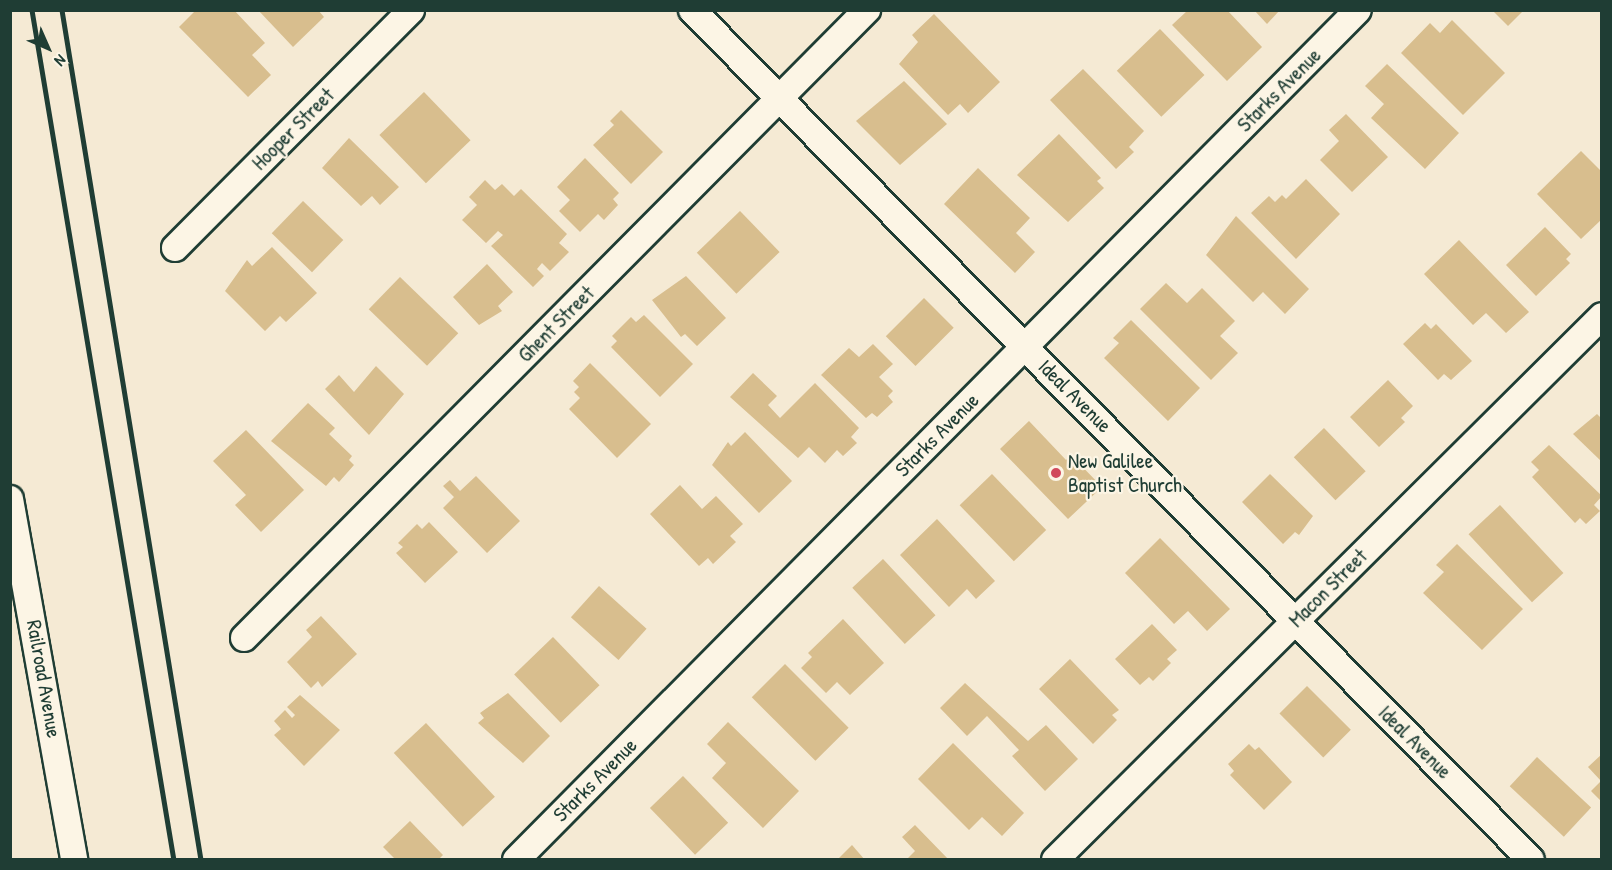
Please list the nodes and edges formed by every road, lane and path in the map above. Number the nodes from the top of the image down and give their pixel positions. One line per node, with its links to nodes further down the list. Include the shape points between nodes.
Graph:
1 (411, 10): 6 (street, Hooper Street)
2 (692, 10): 5 (street, Ideal Avenue)
3 (867, 10): 5 (street, Ghent Street)
4 (1358, 10): 8 (street, Starks Avenue)
5 (781, 98): 8 (street, Ideal Avenue); 11 (street, Ghent Street)
6 (175, 248)
7 (1602, 316): 10 (street, Macon Street)
8 (1025, 346): 10 (street, Ideal Avenue); 13 (street, Starks Avenue)
9 (10, 500): 12 (street, Railroad Avenue)
10 (1296, 620): 14 (street, Macon Street); 15 (street, Ideal Avenue)
11 (244, 638)
12 (74, 860)
13 (516, 860)
14 (1055, 860)
15 (1531, 860)

